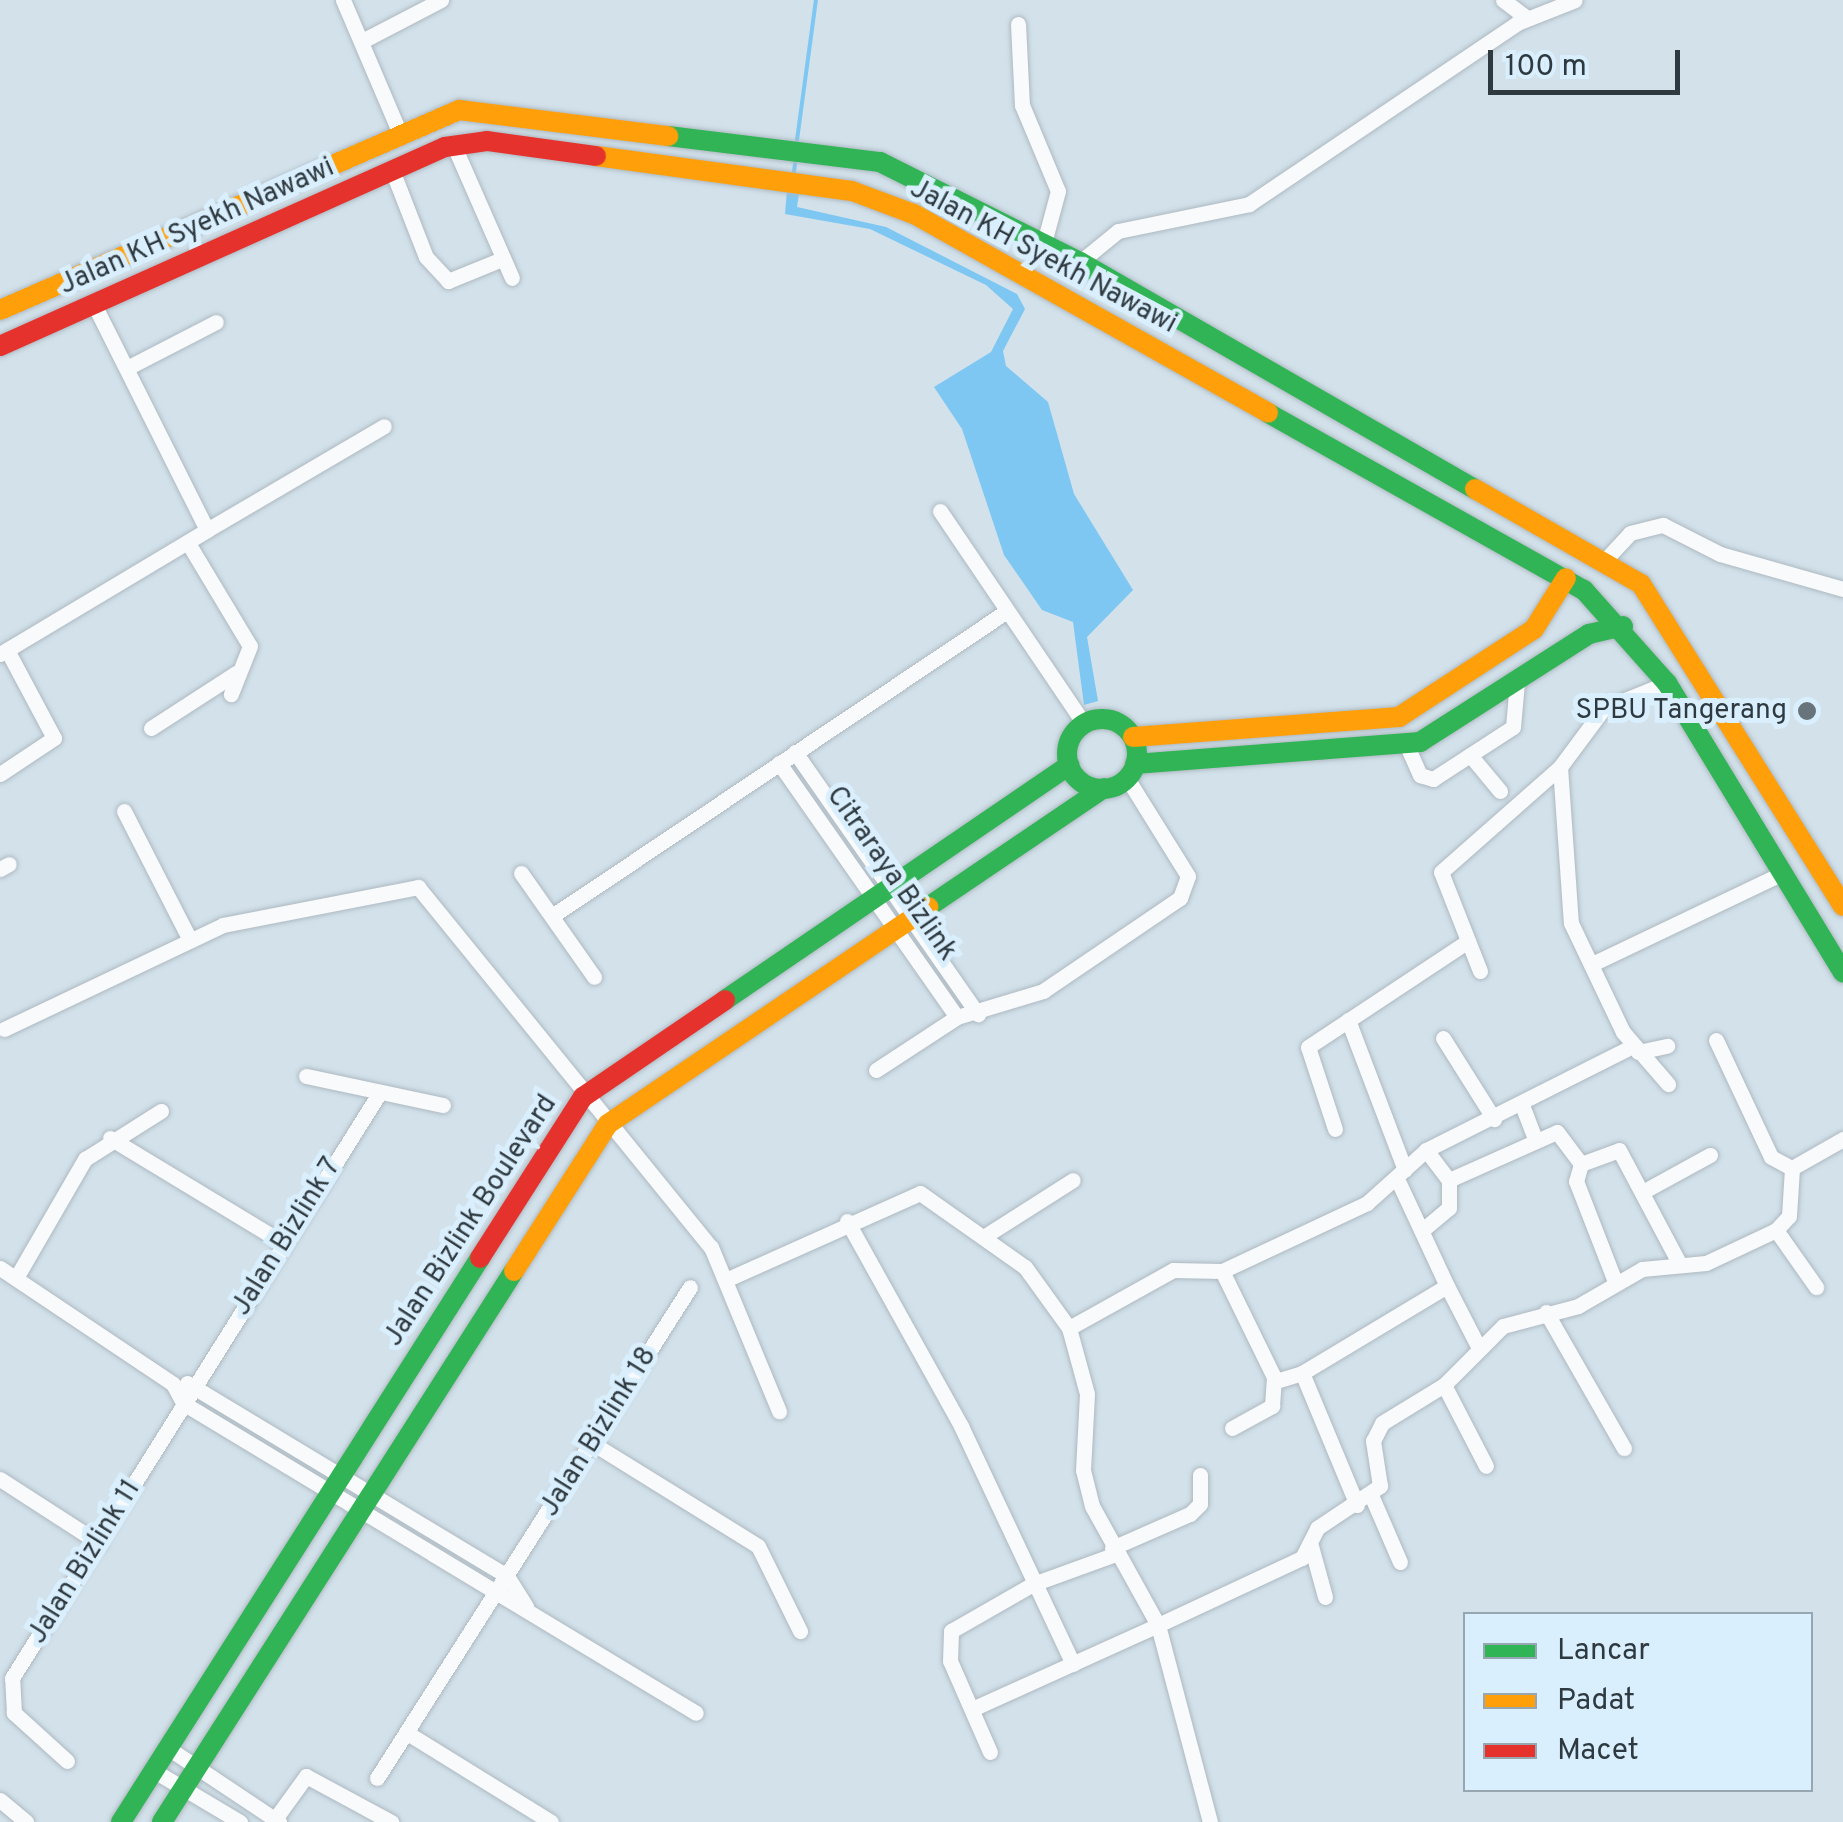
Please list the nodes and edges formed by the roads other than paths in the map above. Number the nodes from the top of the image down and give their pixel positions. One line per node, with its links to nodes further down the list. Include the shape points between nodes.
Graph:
1 (343, 0): 7 (street)
2 (441, 0): 7 (street)
3 (1503, 0): 5 (street)
4 (1575, 0): 5 (street)
5 (1527, 18): 14 (street, via 1248,204 1118,230)
6 (1018, 24): 12 (street, via 1022,105 1058,191)
7 (364, 40): 8 (street)
8 (399, 130): 11 (main road, Jalan KH Syekh Nawawi); 12 (main road, Jalan KH Syekh Nawawi, via 459,110 850,154 908,171)
9 (454, 146): 10 (main road, Jalan KH Syekh Nawawi); 13 (street); 27 (main road, Jalan KH Syekh Nawawi, via 487,141 814,182 914,214)
10 (392, 170): 13 (street, via 426,257 448,281); 15 (main road, Jalan KH Syekh Nawawi)
11 (154, 244): 15 (main road); 18 (main road, Jalan KH Syekh Nawawi)
12 (1044, 244): 14 (main road, Jalan KH Syekh Nawawi)
13 (502, 260): 16 (street)
14 (1080, 262): 26 (main road, Jalan KH Syekh Nawawi)
15 (166, 269): 17 (main road, Jalan KH Syekh Nawawi)
16 (512, 278)
17 (94, 304): 20 (main road, Jalan KH Syekh Nawawi); 21 (street)
18 (0, 310)
19 (216, 322): 21 (street)
20 (0, 346)
21 (128, 368): 24 (street)
22 (384, 426): 24 (street)
23 (940, 511): 29 (street)
24 (208, 530): 25 (street)
25 (188, 543): 31 (street); 32 (street, via 248,639)
26 (1606, 559): 28 (street, via 1630,532 1663,525 1720,554); 53 (main road, Jalan KH Syekh Nawawi, via 1655,601)
27 (1566, 578): 30 (main road, Jalan KH Syekh Nawawi); 38 (main road, via 1534,629 1399,717)
28 (1843, 589)
29 (1007, 611): 36 (street); 40 (street)
30 (1623, 626): 33 (main road, via 1590,634); 34 (main road, Jalan KH Syekh Nawawi)
31 (4, 652): 46 (street, via 54,738)
32 (240, 670): 35 (street); 37 (street)
33 (1517, 682): 39 (main road); 41 (street, via 1513,727)
34 (1667, 682): 44 (street, via 1603,709); 51 (main road, Jalan KH Syekh Nawawi)
35 (231, 694)
36 (1084, 724): 38 (main road, via 1111,720); 43 (main road)
37 (151, 728)
38 (1143, 736): 45 (main road)
39 (1407, 746): 41 (street, via 1426,780); 45 (main road)
40 (795, 752): 42 (street); 52 (street, Citraraya Bizlink)
41 (1470, 755): 48 (street)
42 (779, 763): 52 (street, Citraraya Bizlink); 54 (street)
43 (1069, 765): 47 (main road); 52 (main road, Jalan Bizlink Boulevard)
44 (1560, 767): 57 (street, via 1441,872); 58 (street, via 1567,911)
45 (1131, 771): 47 (main road); 62 (street, via 1188,887 1043,991)
46 (0, 774)
47 (1104, 788): 55 (main road)
48 (1500, 792)
49 (124, 810): 56 (street)
50 (521, 873): 54 (street)
51 (1783, 873): 58 (street); 60 (main road, Jalan KH Syekh Nawawi)
52 (881, 892): 55 (street, Citraraya Bizlink); 70 (main road, Jalan Bizlink Boulevard)
53 (1843, 906)
54 (552, 916): 61 (street)
55 (903, 923): 62 (street, Citraraya Bizlink); 63 (street, Citraraya Bizlink); 76 (main road)
56 (190, 940): 65 (street); 75 (street, via 402,883 418,886)
57 (1468, 941): 59 (street); 64 (street)
58 (1592, 964): 69 (street)
59 (1480, 971)
60 (1843, 973)
61 (594, 976)
62 (978, 1014): 63 (street)
63 (958, 1016): 71 (street)
64 (1348, 1020): 82 (street, via 1306,1054); 92 (street)
65 (1, 1027)
66 (1443, 1038): 80 (street)
67 (1716, 1040): 91 (street, via 1771,1156)
68 (1667, 1046): 69 (street)
69 (1636, 1049): 73 (street); 78 (street)
70 (618, 1069): 75 (main road, Jalan Bizlink Boulevard); 76 (main road)
71 (876, 1070)
72 (306, 1076): 74 (street)
73 (1668, 1084)
74 (380, 1092): 77 (street); 100 (street, Jalan Bizlink 7)
75 (583, 1096): 81 (street); 86 (main road, Jalan Bizlink Boulevard)
76 (640, 1100): 81 (main road)
77 (443, 1105)
78 (1522, 1105): 80 (street); 84 (street)
79 (161, 1111): 83 (street)
80 (1494, 1120): 87 (street)
81 (608, 1124): 89 (main road); 105 (street, via 670,1190)
82 (1336, 1129)
83 (110, 1138): 100 (street); 104 (street, via 85,1158)
84 (1535, 1139): 90 (street, via 1560,1132); 94 (street)
85 (1843, 1139): 91 (street)
86 (554, 1141): 89 (main road); 125 (main road, Jalan Bizlink Boulevard)
87 (1426, 1150): 92 (street); 94 (street)
88 (1710, 1155): 95 (street)
89 (583, 1158): 129 (main road)
90 (1581, 1164): 95 (street, via 1619,1150); 106 (street, via 1576,1181)
91 (1792, 1168): 98 (street, via 1789,1216)
92 (1402, 1177): 97 (street); 103 (street)
93 (1074, 1180): 99 (street)
94 (1449, 1180): 97 (street, via 1448,1208)
95 (1646, 1190): 101 (street)
96 (847, 1220): 99 (street, via 920,1194); 105 (street); 135 (street, via 961,1426)
97 (1426, 1227): 107 (street)
98 (1776, 1230): 101 (street, via 1706,1263); 109 (street)
99 (985, 1236): 111 (street, via 1025,1268)
100 (282, 1242): 115 (street, Jalan Bizlink 7)
101 (1679, 1263): 106 (street)
102 (0, 1268): 104 (street)
103 (1222, 1272): 111 (street, via 1173,1270); 114 (street)
104 (16, 1278): 116 (street)
105 (730, 1278): 119 (street)
106 (1616, 1284): 110 (street)
107 (1447, 1286): 112 (street); 113 (street)
108 (690, 1287): 121 (street, Jalan Bizlink 18)
109 (1816, 1287)
110 (1546, 1312): 112 (street, via 1517,1318); 122 (street)
111 (1069, 1328): 132 (street, via 1087,1394 1082,1470)
112 (1478, 1348): 117 (street)
113 (1302, 1373): 114 (street, via 1281,1384); 128 (street)
114 (1274, 1377): 120 (street, via 1272,1406)
115 (194, 1383): 116 (street); 118 (street, Jalan Bizlink 7); 125 (street)
116 (172, 1384): 118 (street)
117 (1444, 1386): 123 (street); 128 (street, via 1376,1431 1383,1477)
118 (182, 1403): 127 (street); 130 (street, Jalan Bizlink 11)
119 (778, 1411)
120 (1232, 1428)
121 (592, 1443): 134 (street, Jalan Bizlink 18); 140 (street, via 750,1539)
122 (1624, 1448)
123 (1486, 1466)
124 (1200, 1475): 132 (street, via 1200,1504 1190,1514)
125 (340, 1476): 127 (main road, Jalan Bizlink Boulevard); 129 (street)
126 (0, 1480): 130 (street)
127 (330, 1496): 129 (street); 146 (main road, Jalan Bizlink Boulevard)
128 (1364, 1500): 131 (street, via 1317,1528); 133 (street)
129 (368, 1506): 134 (street); 136 (street); 149 (main road)
130 (99, 1543): 142 (street, Jalan Bizlink 11)
131 (1312, 1546): 137 (street); 139 (street)
132 (1114, 1551): 135 (street); 139 (street)
133 (1400, 1562)
134 (508, 1576): 136 (street, Jalan Bizlink 18); 138 (street)
135 (1033, 1584): 141 (street); 143 (street, via 948,1638)
136 (495, 1597): 138 (street); 145 (street, Jalan Bizlink 18)
137 (1325, 1597)
138 (526, 1606): 144 (street)
139 (1158, 1625): 141 (street); 161 (street)
140 (800, 1631)
141 (1073, 1664): 143 (street)
142 (6, 1675): 148 (street, Jalan Bizlink 11, via 14,1713)
143 (976, 1707): 147 (street)
144 (696, 1713)
145 (409, 1734): 151 (street, Jalan Bizlink 18); 160 (street)
146 (171, 1750): 149 (street); 150 (main road, Jalan Bizlink Boulevard)
147 (990, 1752)
148 (67, 1761)
149 (197, 1766): 152 (main road); 154 (street)
150 (156, 1772): 152 (street); 156 (main road, Jalan Bizlink Boulevard)
151 (377, 1778)
152 (183, 1787): 157 (main road); 158 (street)
153 (0, 1800): 155 (street)
154 (277, 1821): 159 (street, via 306,1776)
155 (26, 1822)
156 (121, 1822)
157 (162, 1822)
158 (240, 1822)
159 (390, 1822)
160 (552, 1822)
161 (1210, 1822)

